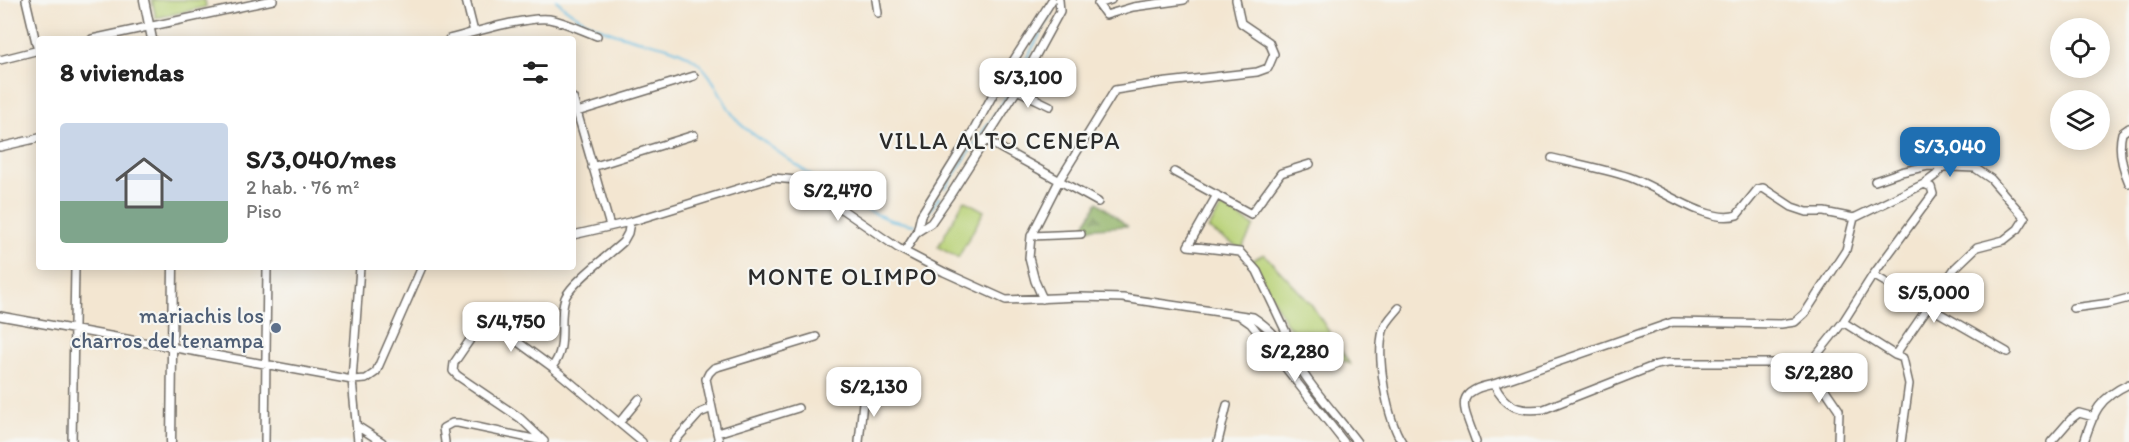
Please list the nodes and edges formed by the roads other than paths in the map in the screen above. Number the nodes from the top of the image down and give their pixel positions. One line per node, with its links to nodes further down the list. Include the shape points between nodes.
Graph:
1 (26, 0): 18 (street)
2 (144, 0): 12 (street)
3 (273, 0): 12 (street)
4 (466, 0): 13 (street)
5 (876, 0): 11 (street)
6 (1052, 0): 45 (street, via 919,218)
7 (1059, 0): 22 (street, via 1060,11)
8 (1111, 0): 9 (street, via 1098,4 1106,15)
9 (1184, 0)
10 (1236, 0): 36 (street, via 1241,23 1269,42 1274,54 1268,68 1115,90)
11 (878, 13)
12 (150, 27): 14 (street); 15 (street)
13 (474, 33): 16 (street); 17 (street, via 547,19)
14 (106, 36)
15 (152, 36)
16 (462, 36)
17 (597, 36)
18 (36, 42)
19 (36, 51): 20 (street)
20 (0, 60)
21 (694, 76): 25 (street)
22 (1017, 90): 23 (street); 29 (street)
23 (1050, 106)
24 (576, 108): 25 (street)
25 (577, 112): 33 (street)
26 (2129, 128): 38 (street, via 2120,140)
27 (694, 135): 33 (street)
28 (36, 139): 30 (street)
29 (984, 139): 36 (street); 45 (street, via 931,222)
30 (0, 147)
31 (1552, 158): 42 (street, via 1630,177 1713,216 1737,215 1763,188 1806,212)
32 (1310, 164): 40 (street, via 1281,172 1251,214)
33 (592, 166): 44 (street)
34 (1941, 166): 37 (street, via 1901,172); 39 (street); 58 (street, via 1983,172 2025,218 2004,240 1972,250 1955,268)
35 (1174, 172): 40 (street)
36 (1059, 181): 41 (street); 48 (street)
37 (1875, 181)
38 (2129, 183)
39 (1924, 184): 42 (street); 55 (street, via 1932,189 1932,196)
40 (1217, 195): 68 (street, via 1188,246 1240,252 1257,271 1295,351)
41 (1098, 202)
42 (1854, 218): 74 (street, via 1846,250 1795,322 1673,322)
43 (630, 222): 44 (street); 49 (street, via 785,177 808,186); 72 (street, via 623,242 569,292 564,304 560,354)
44 (610, 226): 46 (street)
45 (917, 230): 49 (street)
46 (576, 233)
47 (1081, 234): 48 (street)
48 (1031, 236): 57 (street, via 1029,258)
49 (905, 251): 57 (street, via 1006,300)
50 (75, 270): 64 (street)
51 (173, 270): 66 (street)
52 (267, 270): 71 (street)
53 (360, 270): 73 (street)
54 (421, 270): 73 (street, via 376,372 366,380)
55 (1873, 275): 58 (street); 63 (street)
56 (2129, 298): 60 (street)
57 (1043, 299): 62 (street, via 1123,298)
58 (1930, 307): 67 (street); 69 (street)
59 (1399, 308): 99 (street, via 1384,328 1382,339 1388,410)
60 (2073, 308)
61 (0, 315): 64 (street)
62 (1239, 315): 68 (street, via 1263,323); 97 (street, via 1251,324)
63 (1843, 322): 69 (street); 70 (street)
64 (72, 329): 66 (street); 85 (street)
65 (816, 337): 79 (street, via 714,368 706,379)
66 (172, 347): 71 (street); 86 (street)
67 (2007, 352)
68 (1292, 355): 98 (street)
69 (1894, 356): 102 (street, via 1903,357 1910,384)
70 (1807, 363): 74 (street, via 1667,363 1544,409 1526,411 1510,405); 101 (street, via 1839,410)
71 (266, 364): 73 (street); 87 (street)
72 (552, 367): 82 (street); 91 (street, via 484,318 454,363 453,371 520,418)
73 (351, 380): 83 (street)
74 (1494, 384): 100 (street, via 1471,390 1465,399)
75 (2129, 384): 81 (street, via 2110,393)
76 (864, 392): 95 (street)
77 (639, 399): 82 (street)
78 (1227, 405): 96 (street)
79 (712, 408): 84 (street); 93 (street, via 700,413)
80 (798, 408): 84 (street)
81 (2094, 417): 103 (street, via 2079,413); 104 (street)
82 (619, 423): 92 (street)
83 (357, 426): 88 (street); 89 (street)
84 (717, 433): 94 (street)
85 (72, 442)
86 (171, 442)
87 (265, 442)
88 (358, 442)
89 (382, 442)
90 (444, 442): 91 (street, via 443,428 458,423)
91 (545, 442)
92 (642, 442)
93 (674, 442)
94 (719, 442)
95 (859, 442)
96 (1218, 442)
97 (1344, 442)
98 (1357, 442)
99 (1402, 442)
100 (1476, 442)
101 (1838, 442)
102 (1901, 442)
103 (2051, 442)
104 (2084, 442)

